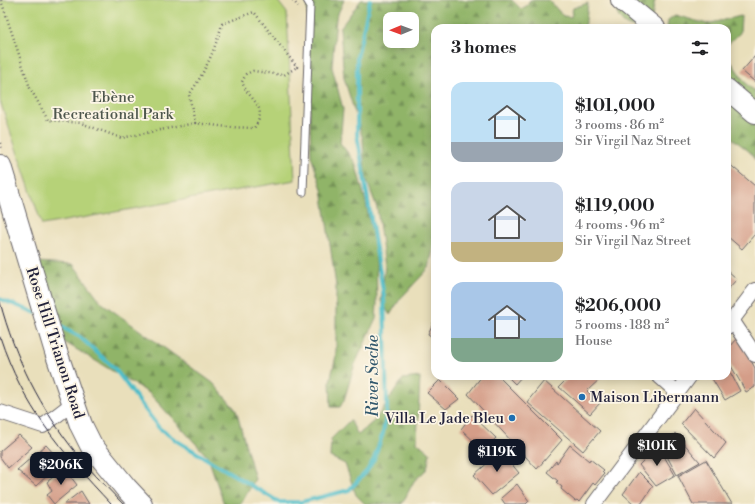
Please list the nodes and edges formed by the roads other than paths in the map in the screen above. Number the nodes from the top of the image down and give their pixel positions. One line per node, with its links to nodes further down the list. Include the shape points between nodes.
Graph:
1 (307, 0): 7 (lane, via 310,5)
2 (621, 0): 3 (main road)
3 (649, 24)
4 (731, 92): 5 (main road)
5 (755, 113)
6 (0, 166): 15 (main road, Rose Hill Trianon Road)
7 (303, 192)
8 (755, 290): 9 (street)
9 (731, 321)
10 (731, 326): 11 (street)
11 (755, 355)
12 (664, 380): 14 (street)
13 (687, 380): 14 (street)
14 (677, 392): 18 (street)
15 (73, 403): 16 (street, via 43,426); 17 (main road, Rose Hill Trianon Road, via 91,445)
16 (0, 412)
17 (141, 504)
18 (594, 504)

